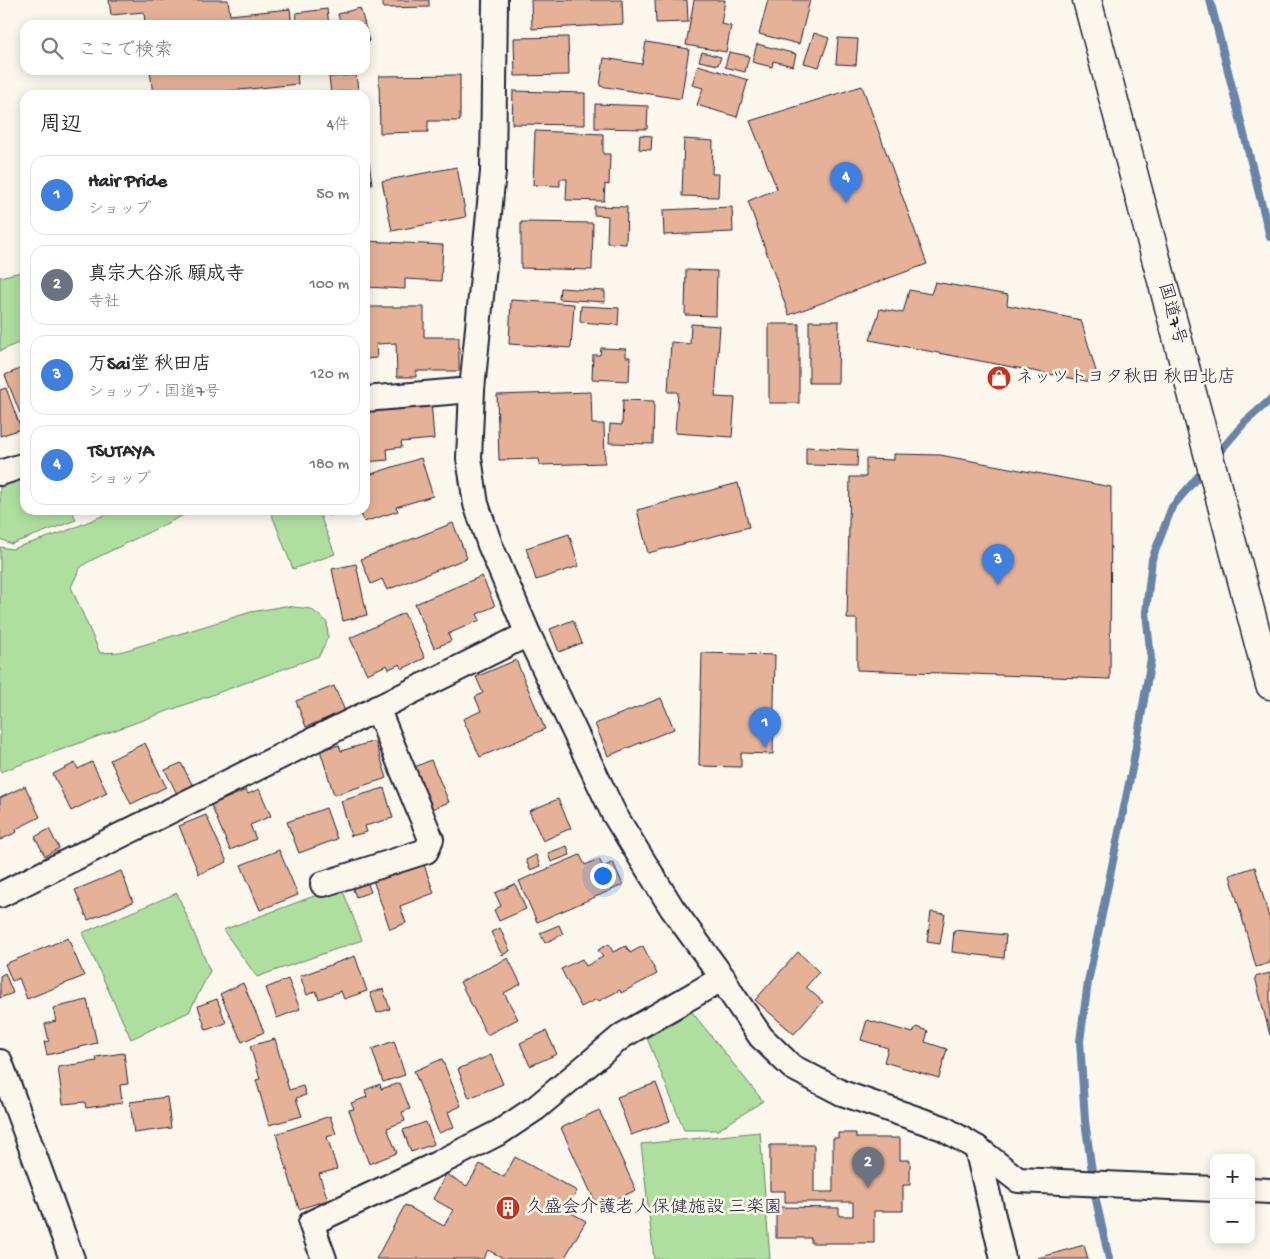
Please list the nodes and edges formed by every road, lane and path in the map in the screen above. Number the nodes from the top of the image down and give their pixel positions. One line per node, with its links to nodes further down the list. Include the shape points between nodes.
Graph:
1 (495, 0): 3 (street, via 493,172)
2 (1087, 0): 8 (highway, 国道7号)
3 (472, 390): 4 (street); 7 (street, via 469,458 476,504)
4 (370, 399)
5 (20, 467): 6 (street)
6 (0, 473)
7 (528, 634): 9 (street); 12 (street, via 614,814 672,908)
8 (1270, 685)
9 (377, 708): 10 (street, via 431,840 426,851); 11 (street)
10 (323, 884)
11 (0, 895)
12 (723, 978): 14 (street, via 761,1037 792,1068 842,1093 943,1128); 19 (street, via 622,1036 536,1108 500,1132 311,1223)
13 (0, 1062): 18 (street)
14 (977, 1148): 15 (street, via 1018,1180); 20 (street)
15 (1210, 1189)
16 (1255, 1190): 17 (street)
17 (1270, 1191)
18 (72, 1259)
19 (324, 1259)
20 (1003, 1259)

